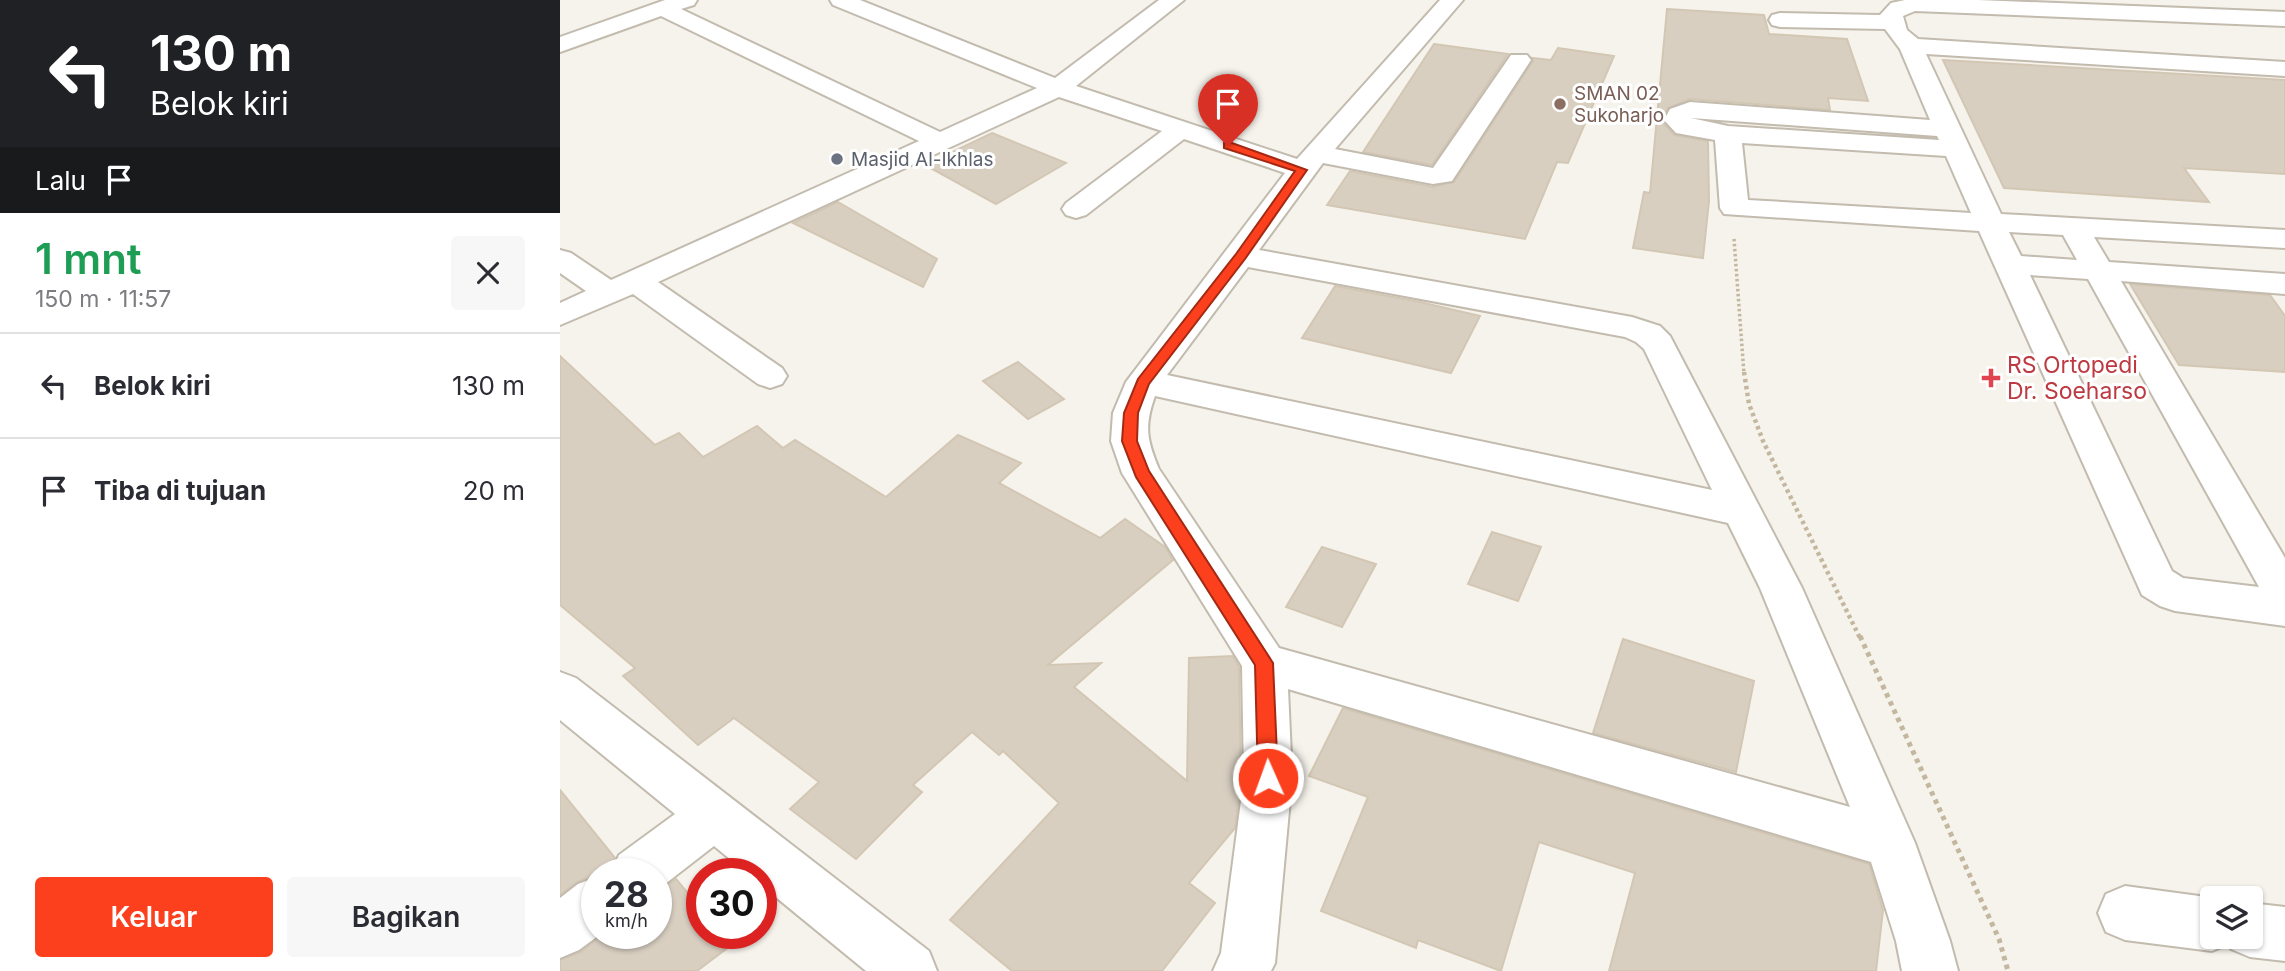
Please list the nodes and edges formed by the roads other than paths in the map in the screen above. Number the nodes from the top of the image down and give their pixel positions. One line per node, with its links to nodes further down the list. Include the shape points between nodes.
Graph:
1 (686, 0): 6 (street)
2 (1173, 0): 14 (street)
3 (1452, 0): 19 (street)
4 (846, 1): 14 (street)
5 (2093, 5): 7 (street); 9 (street, via 1915,4 1899,8 1891,15)
6 (661, 8): 10 (street); 18 (street)
7 (2285, 19)
8 (1780, 20): 9 (street)
9 (1892, 22): 11 (street)
10 (560, 45)
11 (1912, 46): 13 (street); 17 (street)
12 (1519, 60): 19 (street, via 1442,175)
13 (2285, 68)
14 (1058, 88): 15 (street); 18 (street)
15 (1180, 130): 19 (street); 20 (street)
16 (1728, 134): 17 (street); 17 (street, via 1685,127 1677,117 1689,110); 21 (street, via 1734,208)
17 (1952, 139): 21 (street)
18 (941, 142): 29 (street)
19 (1309, 161): 24 (street)
20 (1076, 209)
21 (1990, 223): 22 (street); 26 (street)
22 (2074, 228): 23 (street); 27 (street)
23 (2285, 239)
24 (1240, 256): 32 (street); 33 (street, via 1648,334 1658,344)
25 (560, 259): 29 (street)
26 (2009, 264): 27 (street); 35 (street, via 2157,583 2175,594)
27 (2099, 270): 28 (street); 34 (street)
28 (2285, 284)
29 (621, 286): 30 (street); 31 (street)
30 (560, 315)
31 (770, 376)
32 (1143, 382): 33 (street); 36 (street, via 1131,413 1129,441 1141,472)
33 (1742, 511): 39 (street, via 1781,588)
34 (2285, 595)
35 (2285, 608)
36 (1264, 663): 39 (street); 47 (street, via 1268,778)
37 (560, 692): 38 (street)
38 (715, 815): 40 (street); 48 (street)
39 (1890, 843): 49 (street)
40 (657, 858)
41 (2125, 913): 43 (street)
42 (581, 915): 44 (street)
43 (2200, 922)
44 (560, 931)
45 (2263, 931): 46 (street)
46 (2285, 934)
47 (1253, 968)
48 (909, 971)
49 (1930, 971)

